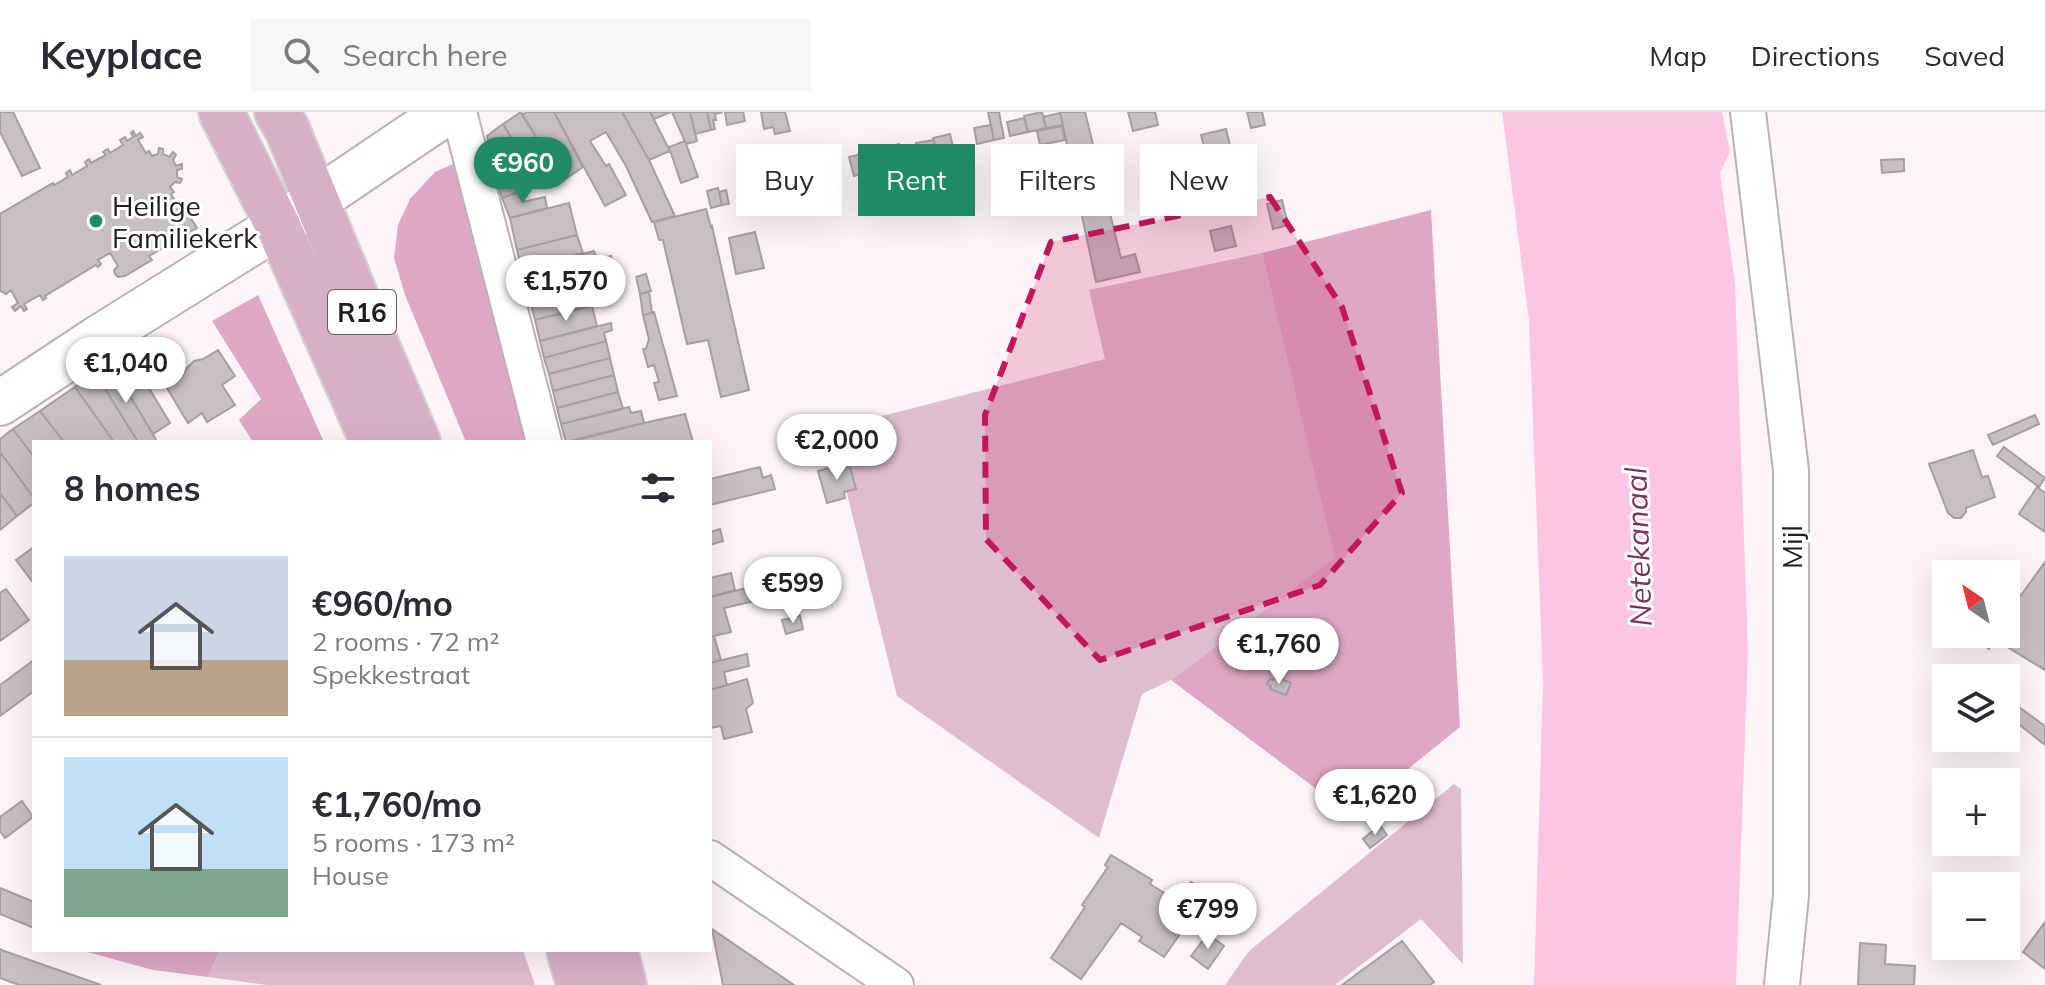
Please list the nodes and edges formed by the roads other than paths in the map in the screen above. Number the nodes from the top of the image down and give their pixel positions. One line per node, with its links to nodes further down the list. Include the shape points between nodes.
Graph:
1 (221, 112): 7 (main road)
2 (277, 112): 6 (main road)
3 (447, 112): 6 (street)
4 (459, 112): 11 (street)
5 (1748, 112): 18 (street, Mijl, via 1791,470 1791,895)
6 (317, 200): 7 (street); 10 (main road, R16)
7 (278, 226): 8 (street); 9 (main road, R16)
8 (2, 397)
9 (372, 440)
10 (417, 440)
11 (543, 440)
12 (712, 859): 17 (street)
13 (570, 952): 15 (main road)
14 (616, 952): 16 (main road)
15 (579, 985)
16 (624, 985)
17 (896, 985)
18 (1782, 985)

